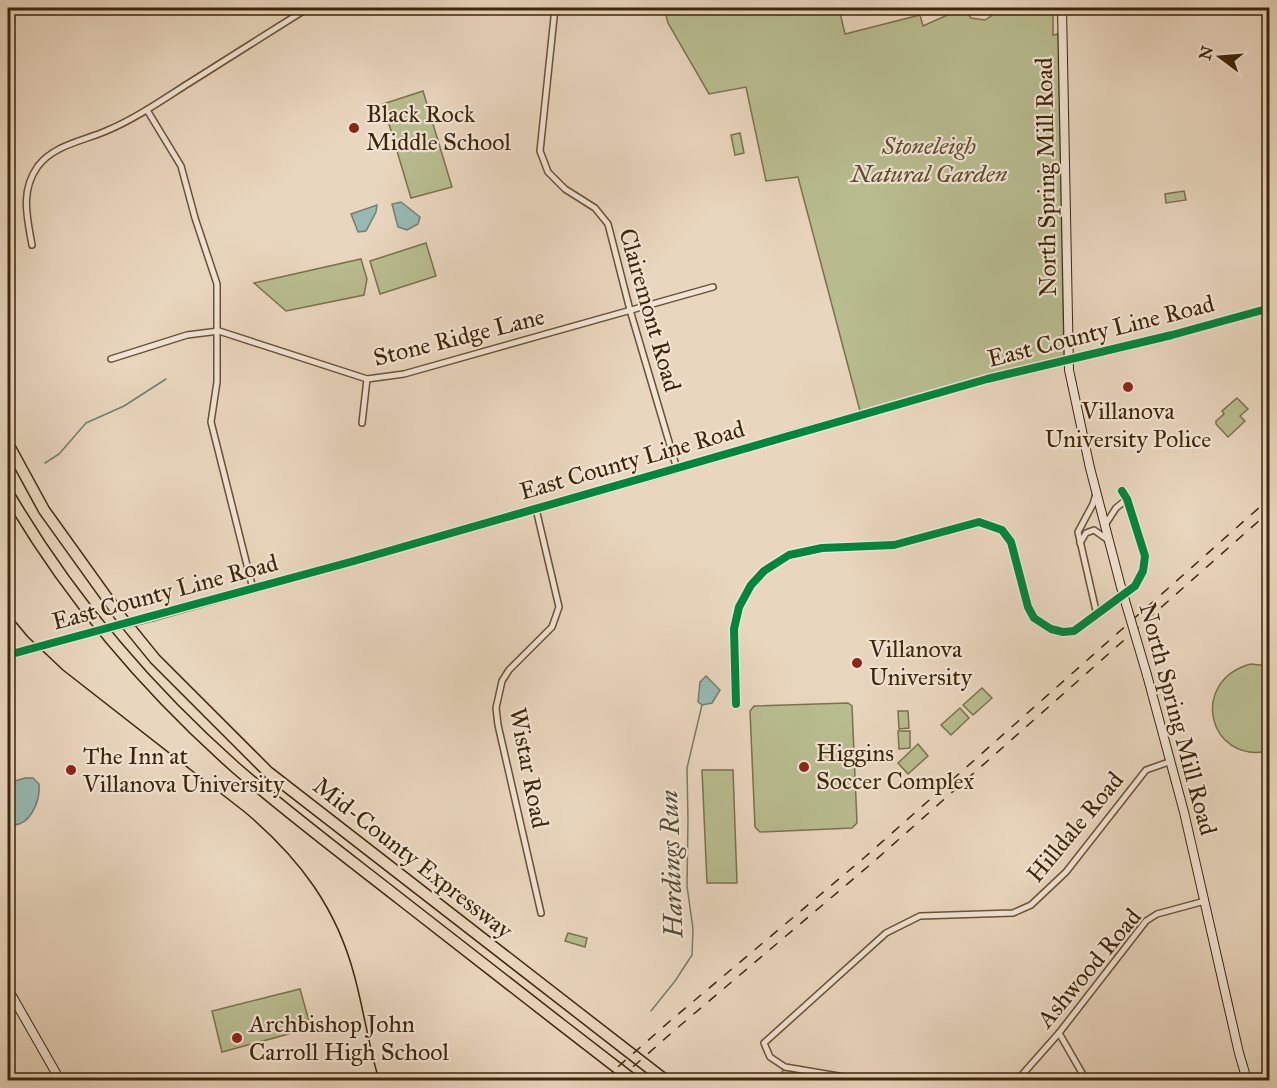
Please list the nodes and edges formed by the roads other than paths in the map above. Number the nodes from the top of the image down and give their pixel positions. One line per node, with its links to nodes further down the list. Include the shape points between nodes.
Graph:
1 (308, 8): 4 (street)
2 (555, 8): 8 (street, Clairemont Road, via 540,151 548,172 565,189 595,208 608,224)
3 (1062, 8): 11 (main road, North Spring Mill Road)
4 (147, 110): 5 (street, via 108,131 65,146 38,166 25,204); 9 (street, via 181,166 217,284)
5 (33, 245)
6 (714, 287): 8 (street, Stone Ridge Lane)
7 (1269, 308): 11 (street, East County Line Road)
8 (630, 310): 12 (street, Stone Ridge Lane, via 404,374); 15 (street, Clairemont Road)
9 (219, 331): 10 (street, Stone Ridge Lane, via 187,335); 12 (street, Stone Ridge Lane); 24 (street, via 211,422)
10 (111, 359)
11 (1068, 360): 15 (street, East County Line Road, via 987,379); 16 (main road, North Spring Mill Road)
12 (367, 379): 13 (street)
13 (362, 423)
14 (8, 444): 35 (highway, Mid-County Expressway, via 44,510 120,616 155,659 268,772)
15 (677, 469): 20 (street, East County Line Road)
16 (1095, 487): 21 (main road, North Spring Mill Road); 23 (street, via 1093,504 1078,532)
17 (1122, 491): 19 (street)
18 (8, 493): 34 (highway, Mid-County Expressway, via 50,559 98,623 157,691 215,748 293,815)
19 (1127, 499): 21 (street); 25 (street, via 1145,556 1143,571 1135,586)
20 (536, 509): 24 (street, East County Line Road); 30 (street, Wistar Road, via 559,607 552,627 502,681 496,708)
21 (1105, 525): 22 (main road, North Spring Mill Road)
22 (1109, 541): 23 (street, via 1094,530 1086,533); 28 (main road, North Spring Mill Road, bridge)
23 (1080, 543): 25 (street)
24 (253, 589): 26 (street, East County Line Road, bridge)
25 (1097, 615): 27 (street, via 1074,631 1063,632 1034,618 1011,542 1002,530 979,522 894,545 833,546 789,555 764,571 739,607 734,629)
26 (8, 655)
27 (736, 704)
28 (1169, 762): 29 (main road, North Spring Mill Road); 36 (street, Hilldale Road, via 1146,770 1066,872 1030,904 1013,913 920,916 902,924 886,933 764,1042 770,1057 785,1067)
29 (1205, 901): 32 (street, Ashwood Road, via 1157,914 1146,921); 39 (main road, North Spring Mill Road)
30 (541, 913)
31 (8, 989): 33 (main road)
32 (1059, 1033): 37 (street, Ashwood Road); 38 (street)
33 (60, 1080)
34 (633, 1080)
35 (665, 1080)
36 (862, 1080)
37 (1015, 1080)
38 (1086, 1080)
39 (1247, 1080)

